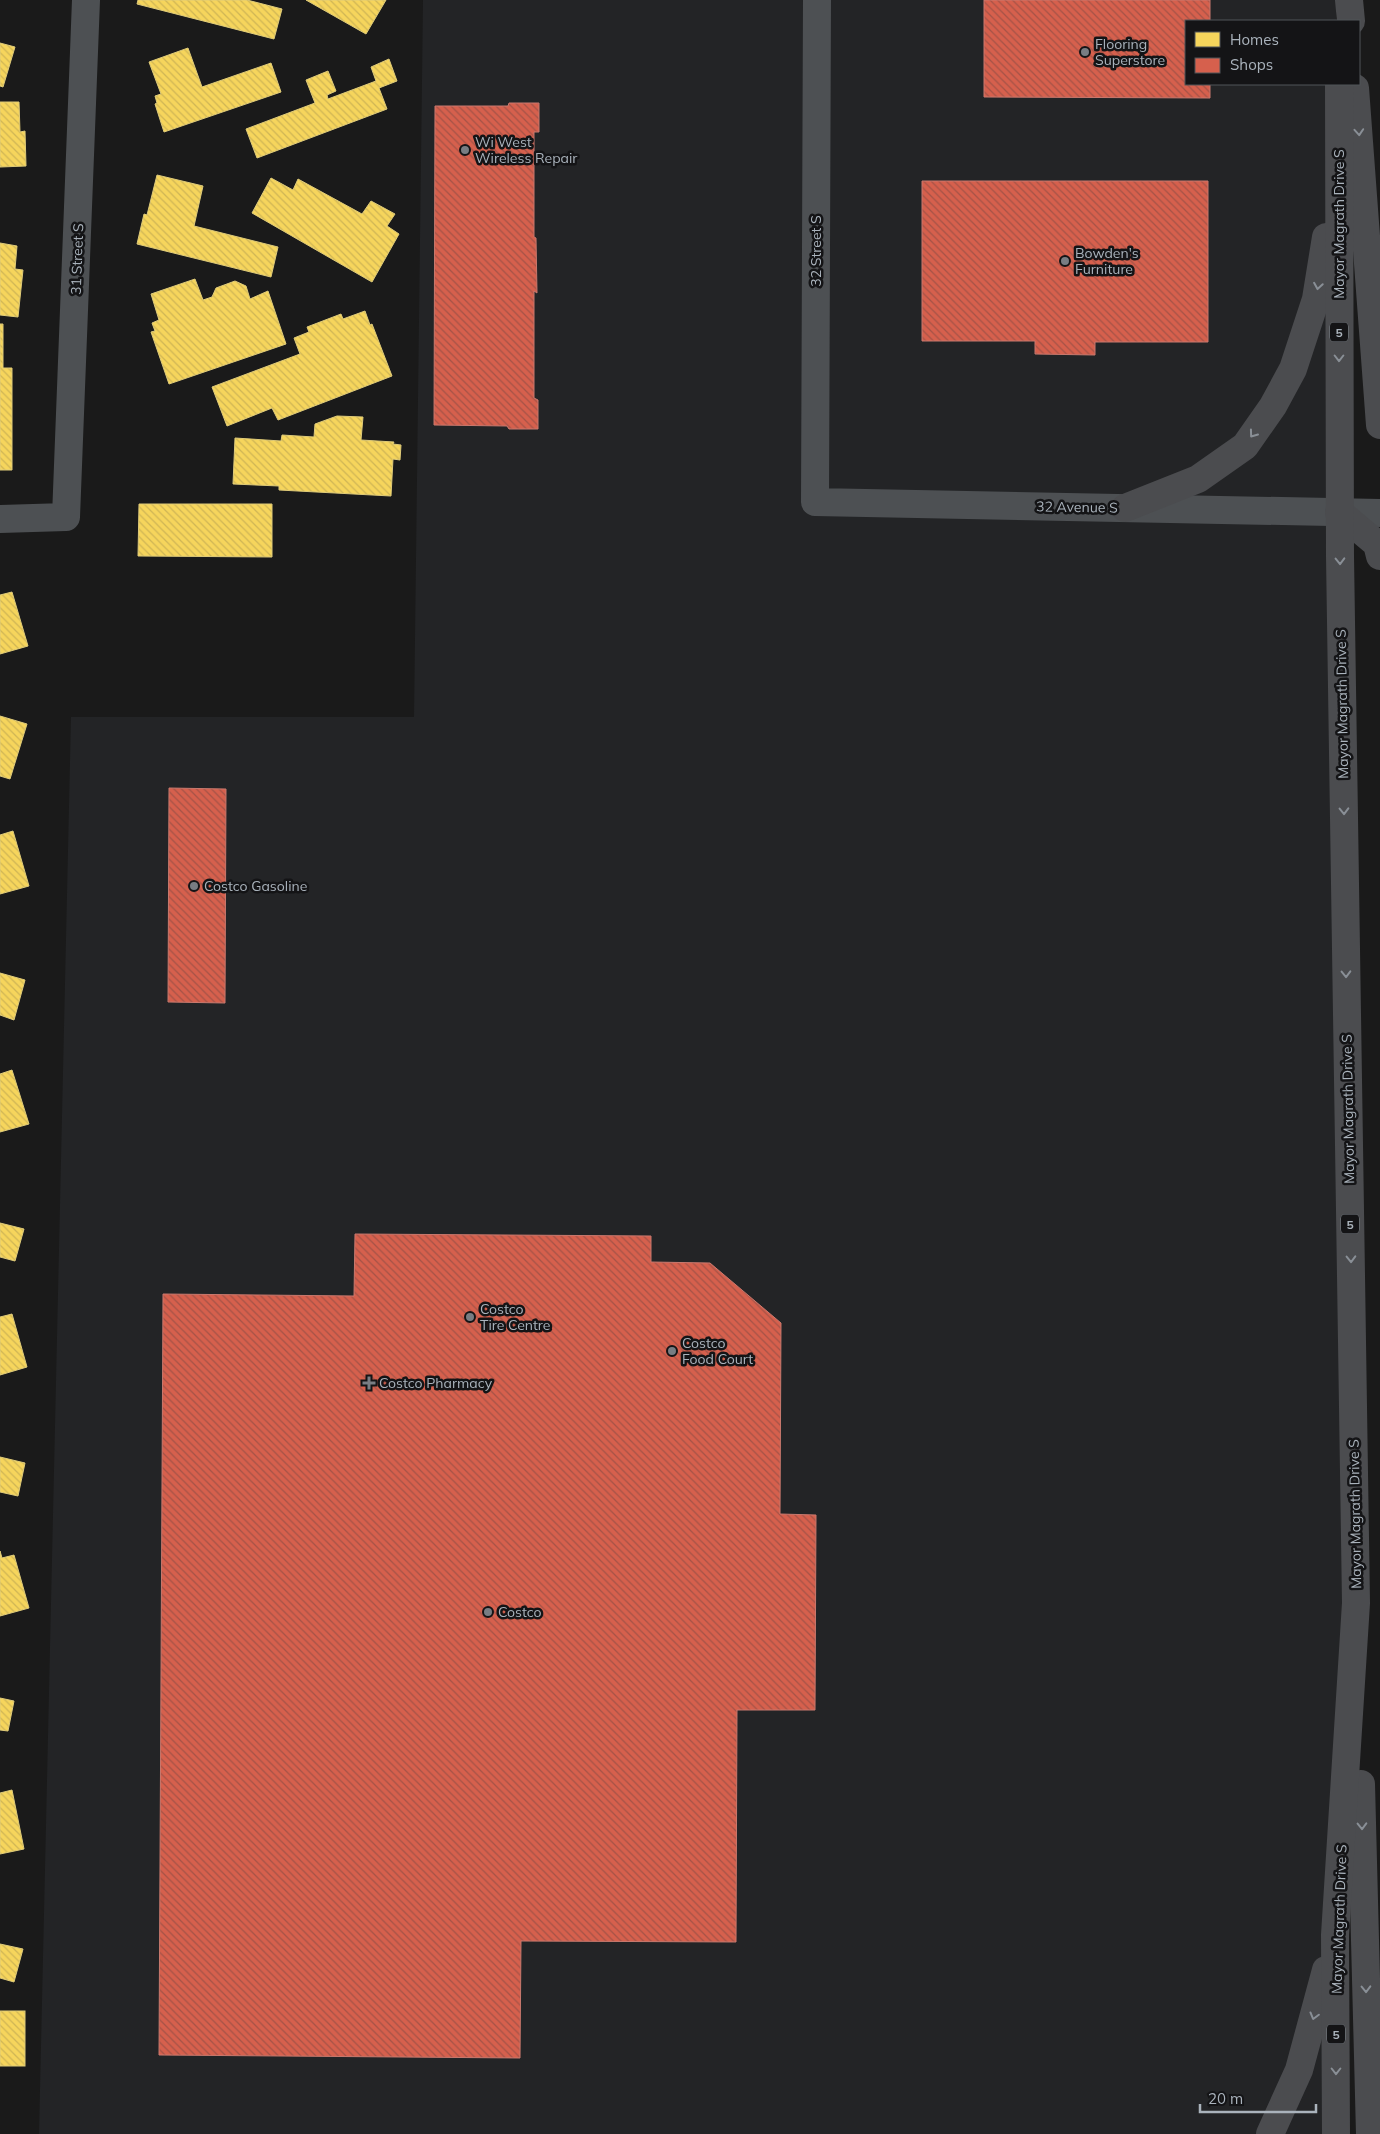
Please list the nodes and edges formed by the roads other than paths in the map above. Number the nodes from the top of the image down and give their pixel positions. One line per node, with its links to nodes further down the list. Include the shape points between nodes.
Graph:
1 (86, 0): 15 (street, 31 Street S, via 66,518)
2 (817, 0): 11 (street, 32 Street S)
3 (1339, 0): 5 (main road)
4 (1349, 0): 6 (main road)
5 (1339, 20)
6 (1351, 20)
7 (1339, 85): 9 (main road, Mayor Magrath Drive S / 5)
8 (1355, 85): 10 (main road, one-way to 10)
9 (1339, 152): 12 (main road, one-way to 12, via 1316,299 1293,369 1273,406 1245,446 1198,479); 13 (main road, Mayor Magrath Drive S / 5, one-way to 13)
10 (1380, 425)
11 (815, 502): 12 (street, 32 Avenue S)
12 (1125, 508): 13 (street, 32 Avenue S)
13 (1339, 512): 14 (street, 32 Avenue S); 16 (main road, via 1377,544); 17 (main road, Mayor Magrath Drive S / 5, one-way to 17)
14 (1380, 512)
15 (0, 519)
16 (1380, 556)
17 (1356, 1603): 18 (main road, Mayor Magrath Drive S / 5); 21 (main road, one-way to 21)
18 (1336, 1935): 19 (main road, one-way to 19, via 1299,2070); 20 (main road, Mayor Magrath Drive S / 5, one-way to 20)
19 (1270, 2134)
20 (1336, 2134)
21 (1370, 2134)

